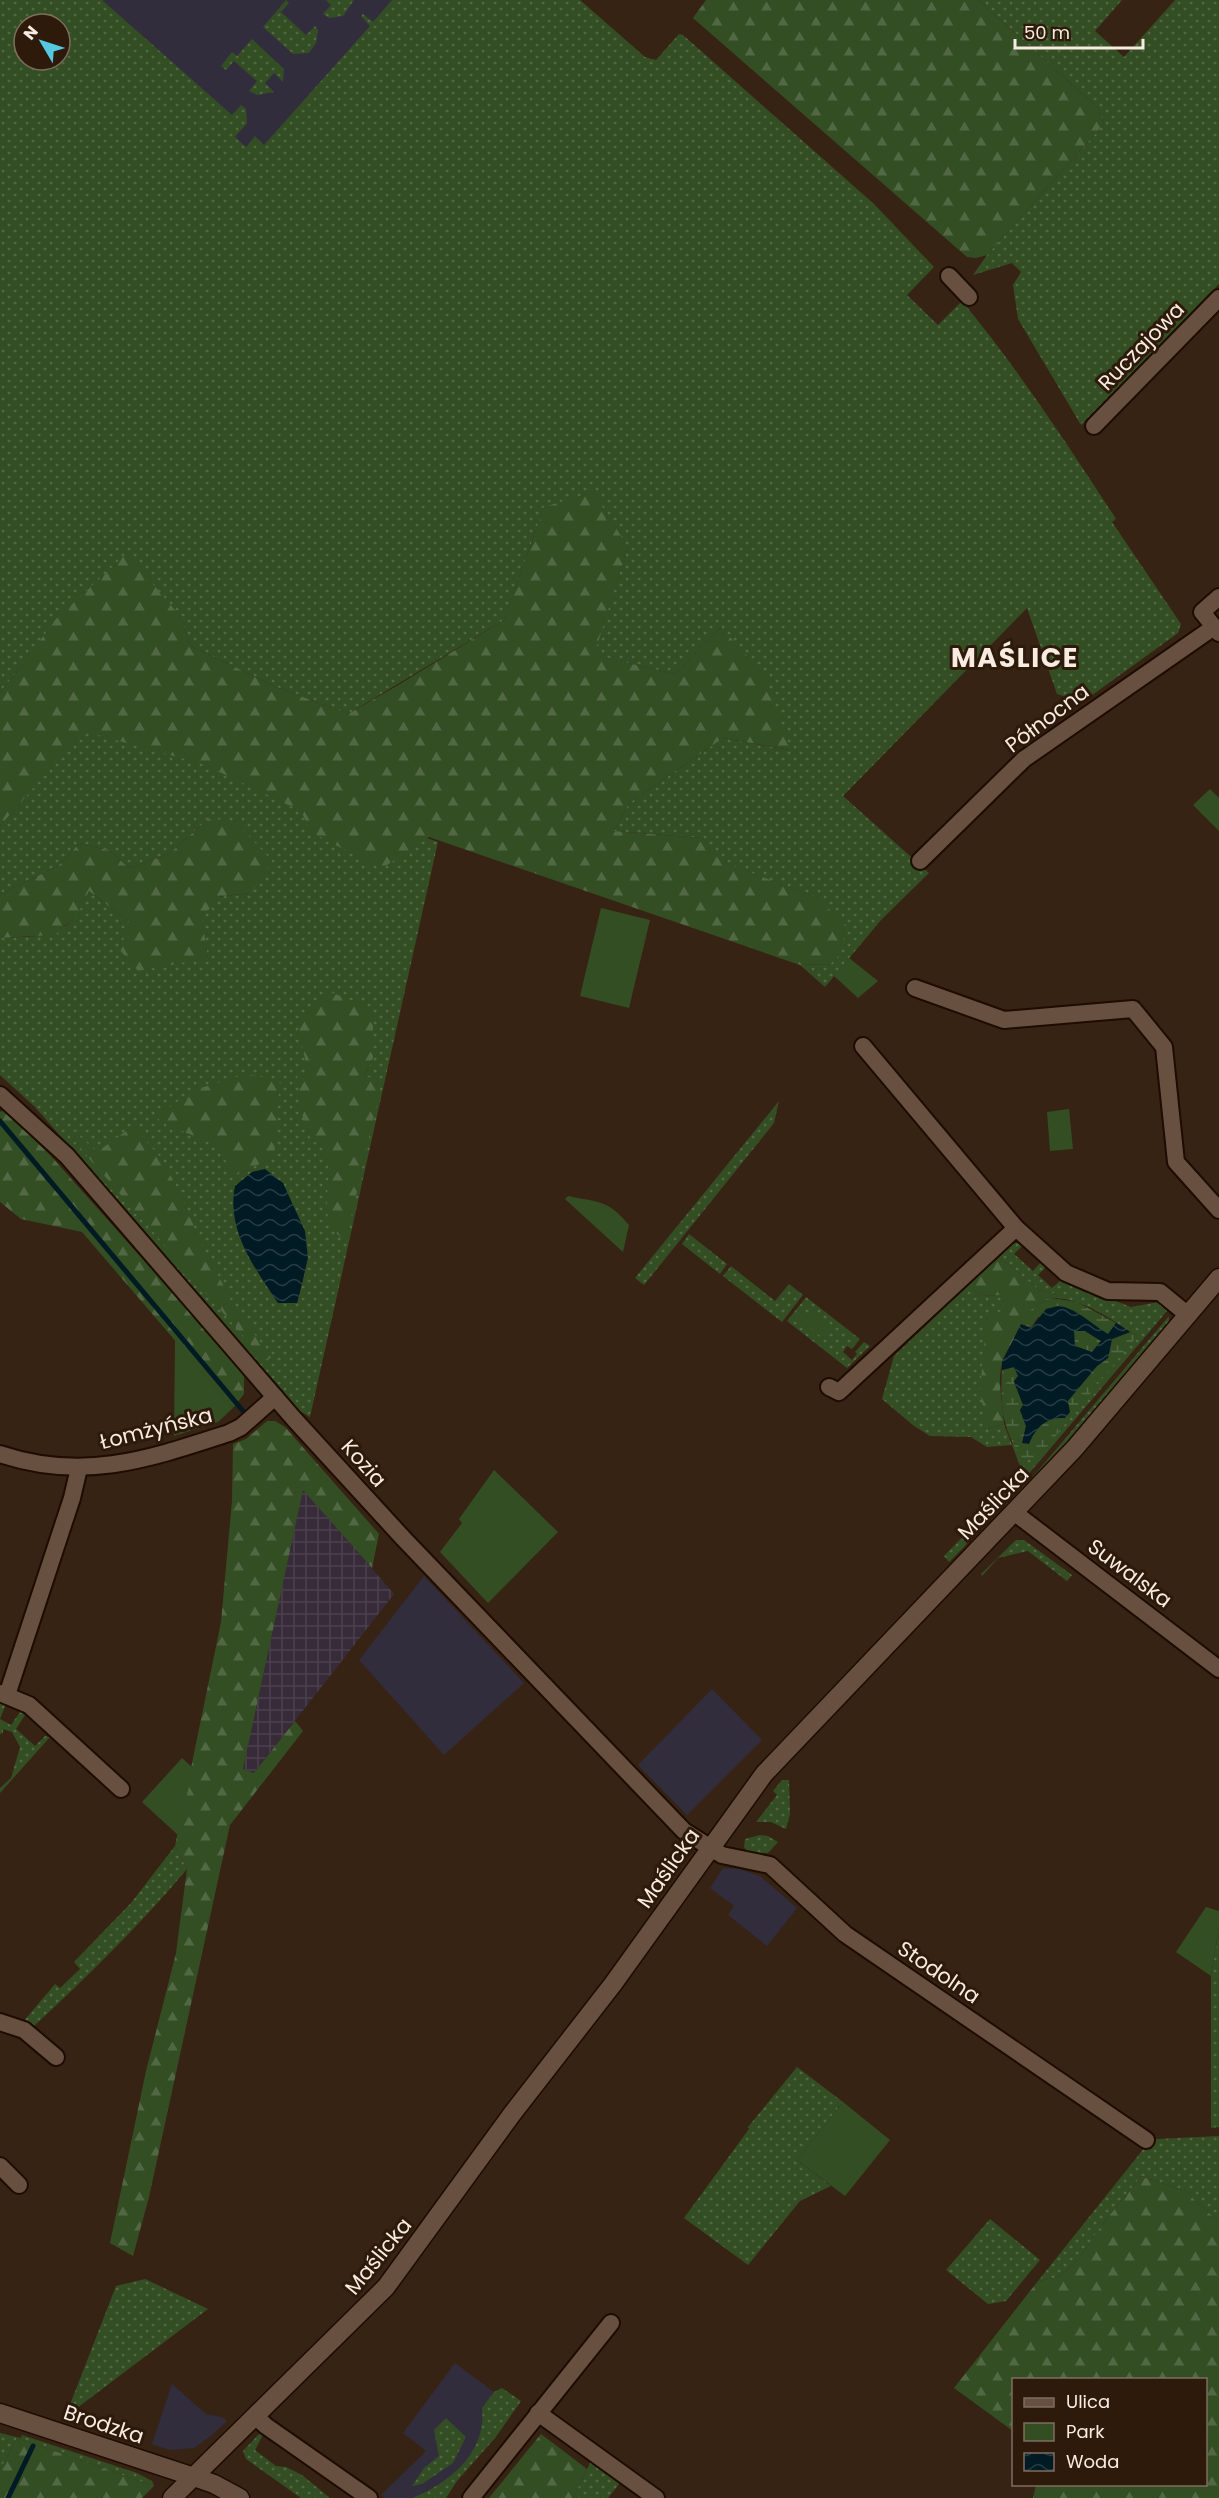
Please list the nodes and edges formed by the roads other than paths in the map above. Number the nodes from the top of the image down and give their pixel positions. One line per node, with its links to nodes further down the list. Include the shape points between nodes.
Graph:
1 (949, 276): 2 (street)
2 (969, 297)
3 (1219, 298): 4 (street, Ruczajowa)
4 (1094, 426)
5 (1219, 597): 6 (street, Północna, via 1202,612)
6 (1216, 630): 7 (street, Północna, via 1024,759)
7 (920, 861)
8 (915, 988): 11 (street, via 1004,1020 1133,1009 1164,1047 1176,1162)
9 (863, 1046): 12 (street)
10 (0, 1095): 16 (street, Kozia, via 67,1156)
11 (1219, 1210)
12 (1016, 1228): 14 (street, via 1066,1273 1108,1291 1160,1292); 15 (street, via 839,1392)
13 (1219, 1278): 14 (street, Maślicka)
14 (1188, 1315): 19 (street, Maślicka)
15 (829, 1387)
16 (275, 1397): 18 (street, Łomżyńska, via 229,1433 155,1456); 23 (street, Kozia, via 458,1596 684,1831)
17 (0, 1454): 18 (street, Łomżyńska, via 39,1465)
18 (79, 1468): 21 (street)
19 (1015, 1513): 20 (street, Suwalska); 23 (street, Maślicka, via 775,1762)
20 (1219, 1669)
21 (4, 1694): 22 (street, via 29,1705)
22 (121, 1789)
23 (709, 1848): 26 (street, Stodolna, via 770,1865 844,1934); 32 (street, Maślicka, via 613,1984 391,2280)
24 (0, 2022): 25 (street, via 24,2030)
25 (56, 2056)
26 (1146, 2140)
27 (0, 2166): 28 (street)
28 (19, 2185)
29 (611, 2323): 31 (street)
30 (0, 2413): 33 (street, Brodzka)
31 (538, 2413): 37 (street); 38 (street)
32 (256, 2417): 33 (street, Maślicka); 36 (street)
33 (194, 2477): 34 (street, Maślicka); 35 (street, Brodzka)
34 (172, 2498)
35 (240, 2498)
36 (369, 2498)
37 (471, 2498)
38 (656, 2498)

